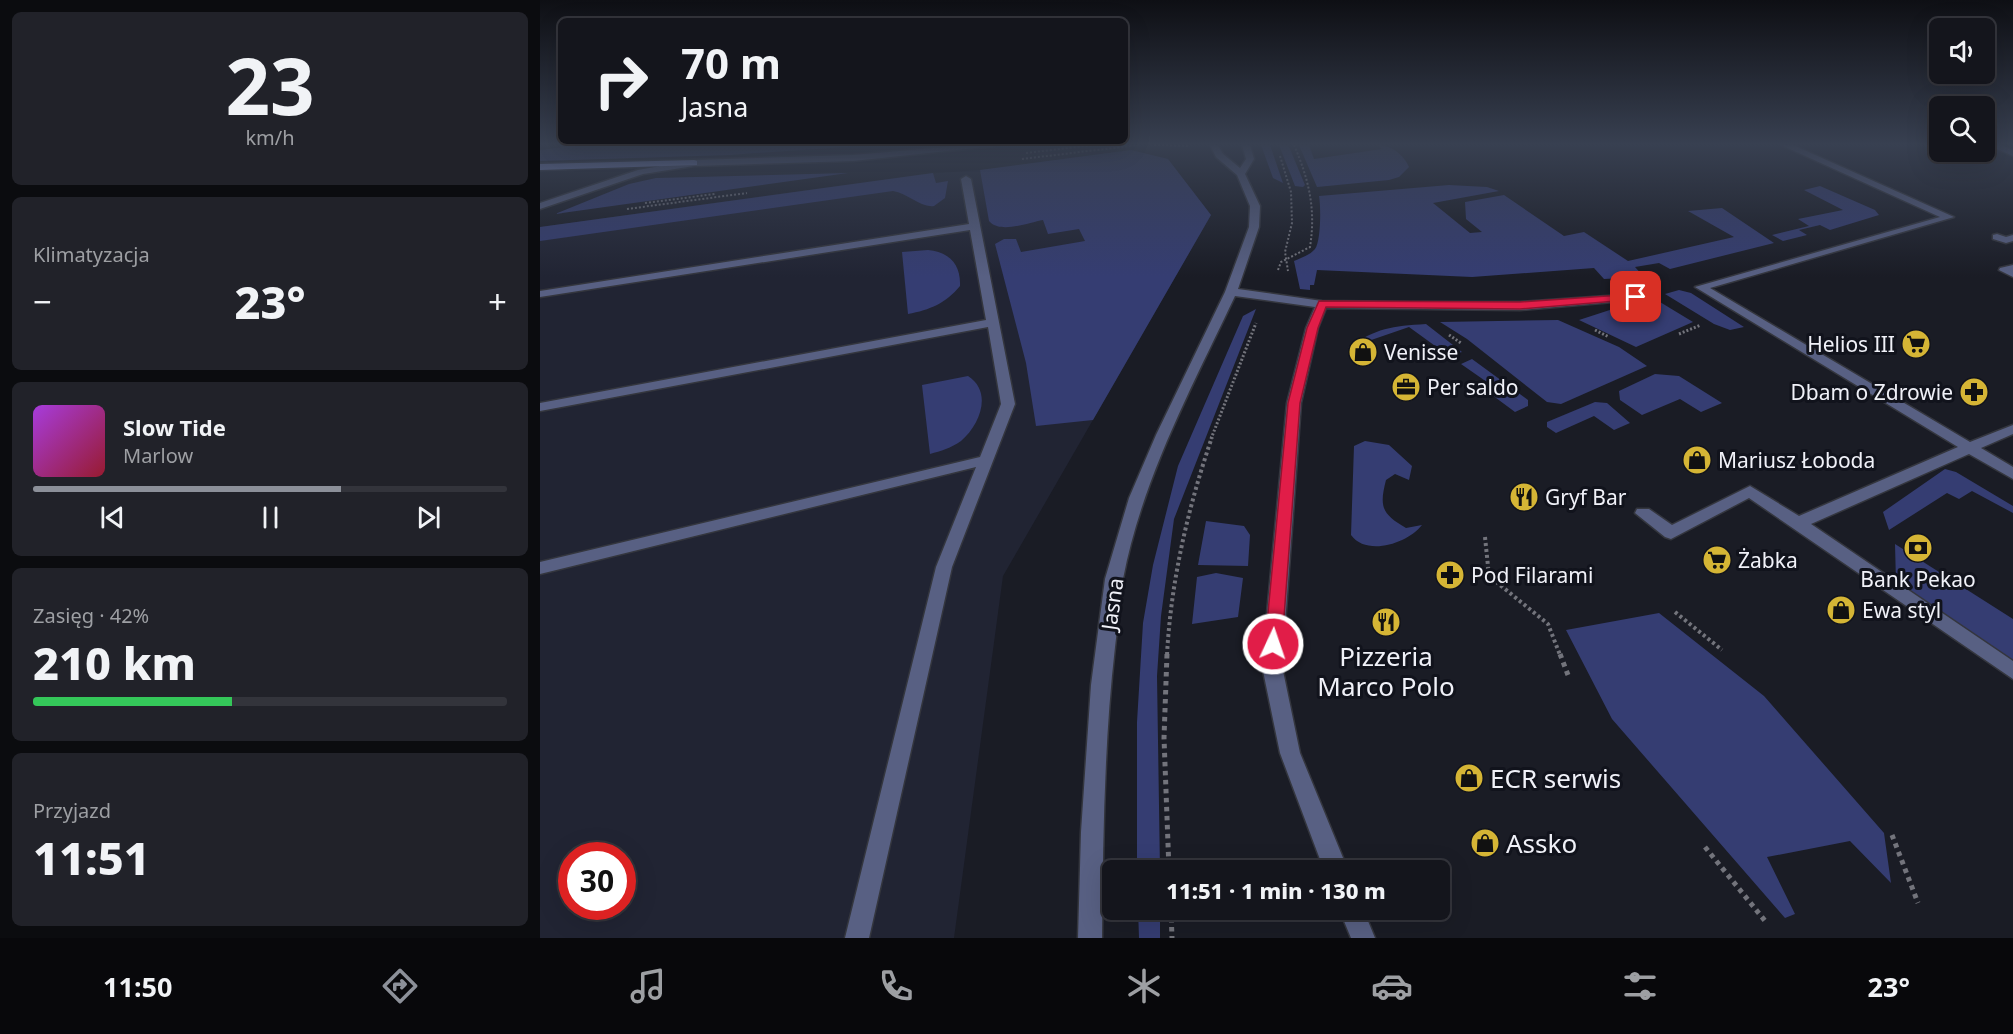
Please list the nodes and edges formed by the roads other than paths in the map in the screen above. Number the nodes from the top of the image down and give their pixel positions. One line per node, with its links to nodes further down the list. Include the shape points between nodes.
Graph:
1 (591, 189): 5 (street)
2 (968, 189): 6 (street)
3 (1247, 189): 11 (street, Jasna, via 1256,213)
4 (1885, 189): 18 (street, via 1949,217 1701,287)
5 (540, 206)
6 (975, 226): 12 (street); 15 (street)
7 (1997, 237): 8 (street)
8 (2013, 238)
9 (2013, 268): 10 (street, via 2004,270)
10 (2013, 274)
11 (1231, 292): 14 (street); 28 (street, Jasna, via 1137,498 1114,579 1101,685)
12 (540, 294)
13 (1636, 297): 14 (street, via 1520,306)
14 (1322, 304): 25 (street, via 1312,328 1294,403 1272,666 1290,753)
15 (993, 321): 16 (street); 19 (street, via 1008,405)
16 (540, 407)
17 (2013, 429): 18 (street)
18 (1969, 447): 20 (street); 22 (street)
19 (986, 460): 23 (street); 27 (street, via 944,567)
20 (2013, 474)
21 (1643, 513): 22 (street, via 1671,533 1750,491)
22 (1798, 523): 24 (street)
23 (540, 568)
24 (2013, 671)
25 (1332, 860)
26 (1356, 920): 29 (street)
27 (857, 938)
28 (1090, 938)
29 (1363, 938)

